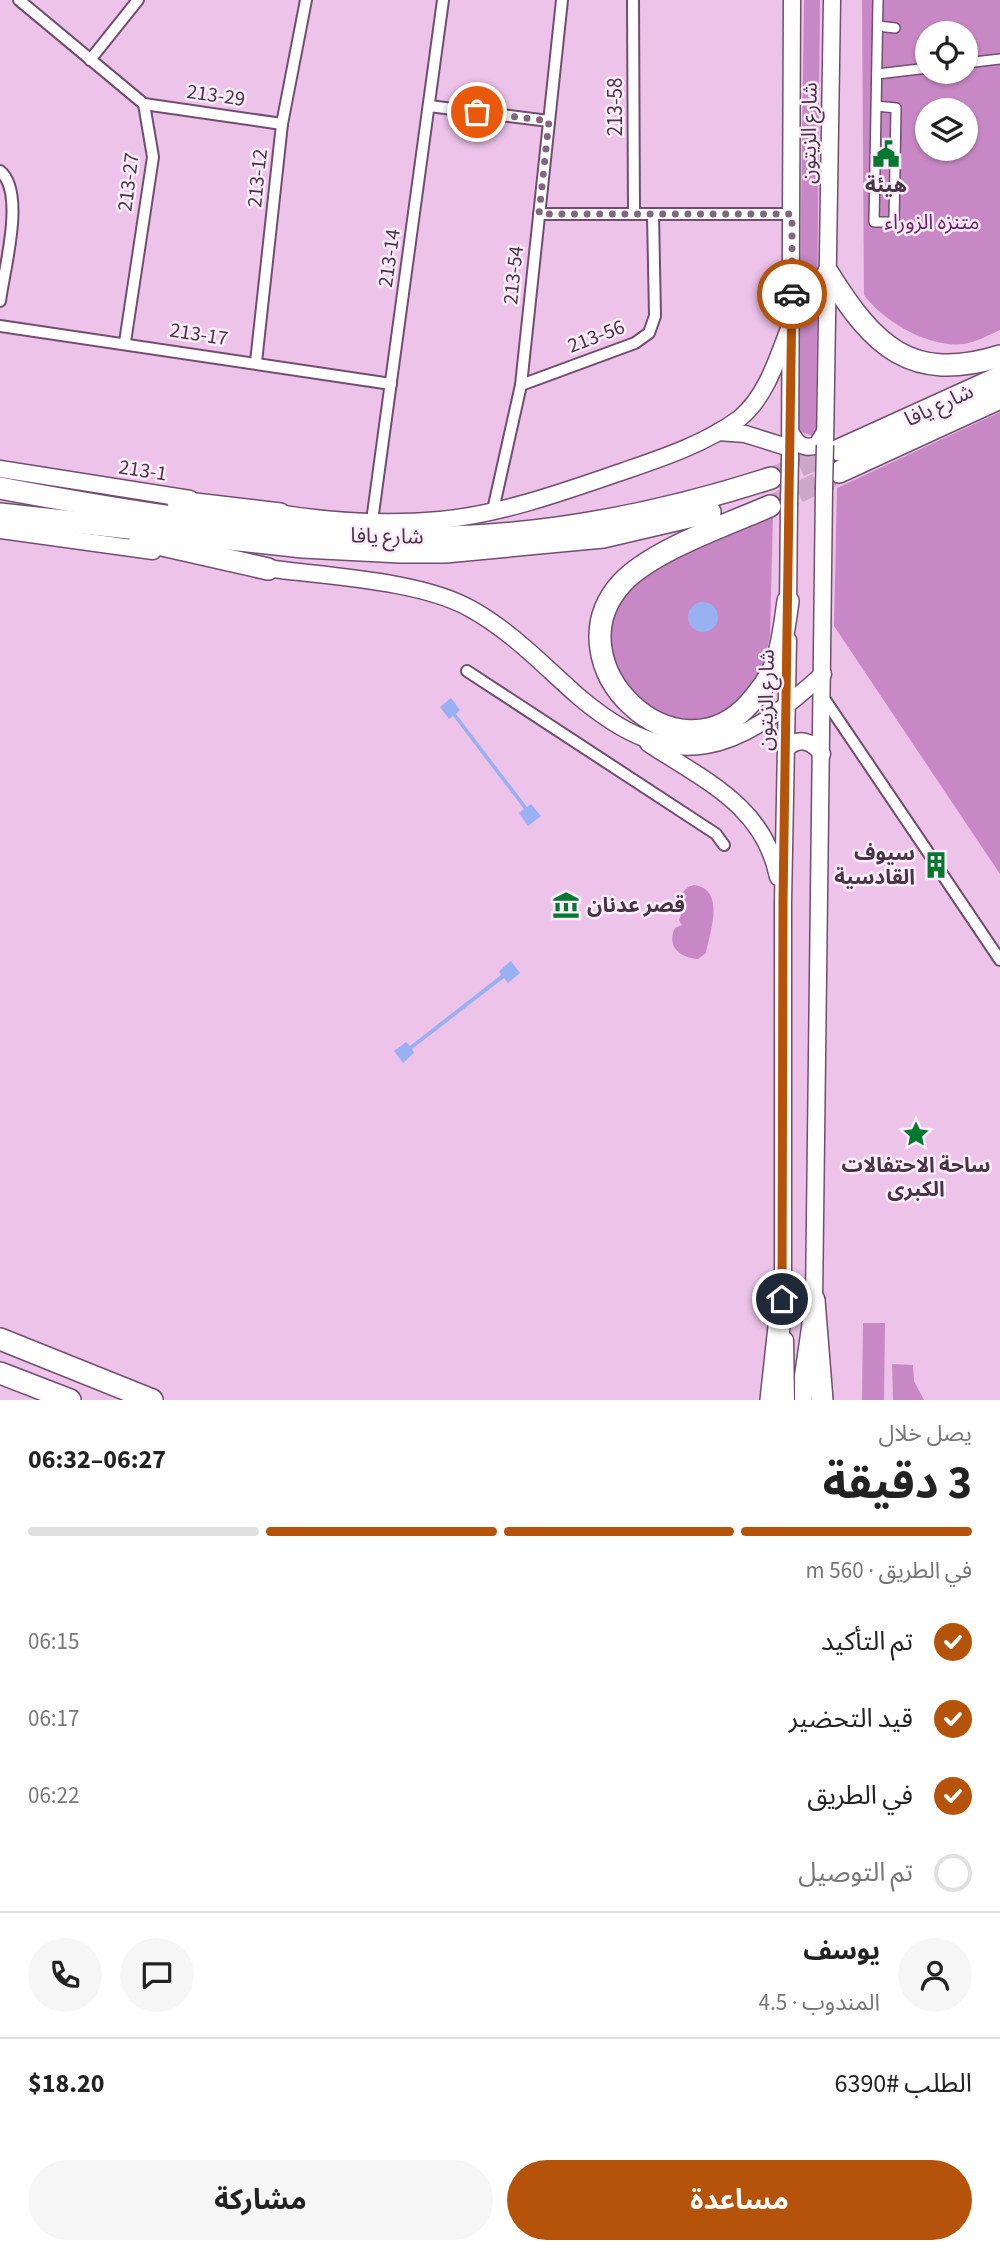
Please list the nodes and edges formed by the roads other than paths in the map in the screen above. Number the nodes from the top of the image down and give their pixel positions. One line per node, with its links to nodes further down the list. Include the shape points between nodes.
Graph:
1 (19, 0): 13 (street)
2 (138, 0): 13 (street)
3 (306, 0): 21 (street, 213-12)
4 (443, 0): 18 (street, 213-14)
5 (562, 0): 20 (street, 213-54)
6 (633, 0): 24 (street, 213-58)
7 (792, 0): 26 (main road, شارع الزيتون)
8 (832, 0): 27 (main road, شارع الزيتون)
9 (878, 0): 10 (street)
10 (878, 26): 11 (street); 16 (street)
11 (895, 27)
12 (1000, 59): 14 (street)
13 (90, 60): 17 (street)
14 (978, 62)
15 (915, 70): 16 (street)
16 (877, 74): 19 (street)
17 (144, 104): 21 (street, 213-29); 31 (street, 213-27, via 153,157)
18 (429, 106): 20 (street); 35 (street, 213-14)
19 (876, 106): 19 (street, via 874,222 894,222 896,108)
20 (549, 121): 23 (street, 213-54)
21 (282, 124): 33 (street, 213-12)
22 (0, 171): 28 (street, via 6,176 14,204)
23 (539, 214): 24 (street); 36 (street, 213-54)
24 (634, 214): 25 (street)
25 (653, 214): 26 (street); 36 (street, 213-56, via 655,316 649,333 635,343)
26 (792, 214): 29 (main road, شارع الزيتون)
27 (828, 273): 32 (highway, via 860,320 899,355 945,364); 40 (main road, شارع الزيتون)
28 (0, 301)
29 (792, 321): 38 (main road, 213-1, via 755,402); 39 (main road, شارع الزيتون)
30 (0, 326): 31 (street, 213-17)
31 (125, 342): 33 (street, 213-17)
32 (1000, 356)
33 (256, 362): 35 (street, 213-17)
34 (1000, 377): 40 (highway, شارع يافا)
35 (391, 384): 48 (street, 213-14)
36 (521, 385): 45 (street, 213-54)
37 (1000, 398): 40 (highway, شارع يافا)
38 (718, 432): 39 (main road); 45 (main road, 213-1, via 660,459)
39 (790, 446): 40 (main road, via 817,445); 44 (main road, شارع الزيتون, bridge)
40 (836, 457): 53 (main road, شارع الزيتون, bridge, via 824,489)
41 (0, 469): 46 (main road, 213-1)
42 (0, 482): 46 (highway)
43 (0, 488): 44 (highway, شارع يافا, via 236,525 408,538 505,533)
44 (775, 495): 47 (highway, شارع يافا, via 603,537 445,552 303,547); 51 (main road, شارع الزيتون); 51 (highway, via 661,555 622,582 606,602 599,627 605,667 625,699 663,727 684,731 721,725 741,713 763,688 775,665)
45 (493, 510): 48 (main road, 213-1, via 441,520)
46 (280, 514): 48 (main road, 213-1)
47 (0, 515): 50 (highway)
48 (372, 521)
49 (0, 530): 50 (main road)
50 (268, 569): 56 (main road, via 412,590 470,608 511,636 581,698)
51 (788, 601): 55 (main road, شارع الزيتون)
52 (467, 671): 59 (street, via 716,834)
53 (823, 674): 54 (main road, شارع الزيتون); 55 (main road)
54 (823, 697): 58 (main road, شارع الزيتون); 61 (street)
55 (787, 707): 56 (main road, via 760,726 722,743 680,747); 57 (main road, شارع الزيتون)
56 (637, 736): 60 (main road, via 724,790 748,811 776,865)
57 (786, 749): 58 (main road, via 807,742); 60 (main road, شارع الزيتون)
58 (822, 754): 63 (main road, شارع الزيتون)
59 (724, 845)
60 (783, 902): 62 (main road, شارع الزيتون)
61 (1000, 960)
62 (782, 1299): 65 (main road, شارع الزيتون); 70 (highway)
63 (814, 1300): 64 (main road, شارع الزيتون); 73 (highway)
64 (811, 1322): 65 (main road, via 804,1341 796,1347); 72 (main road, شارع الزيتون)
65 (783, 1325): 71 (main road, شارع الزيتون)
66 (0, 1339): 69 (highway)
67 (0, 1373): 68 (highway)
68 (69, 1400)
69 (152, 1400)
70 (771, 1400)
71 (786, 1400)
72 (803, 1400)
73 (822, 1400)

